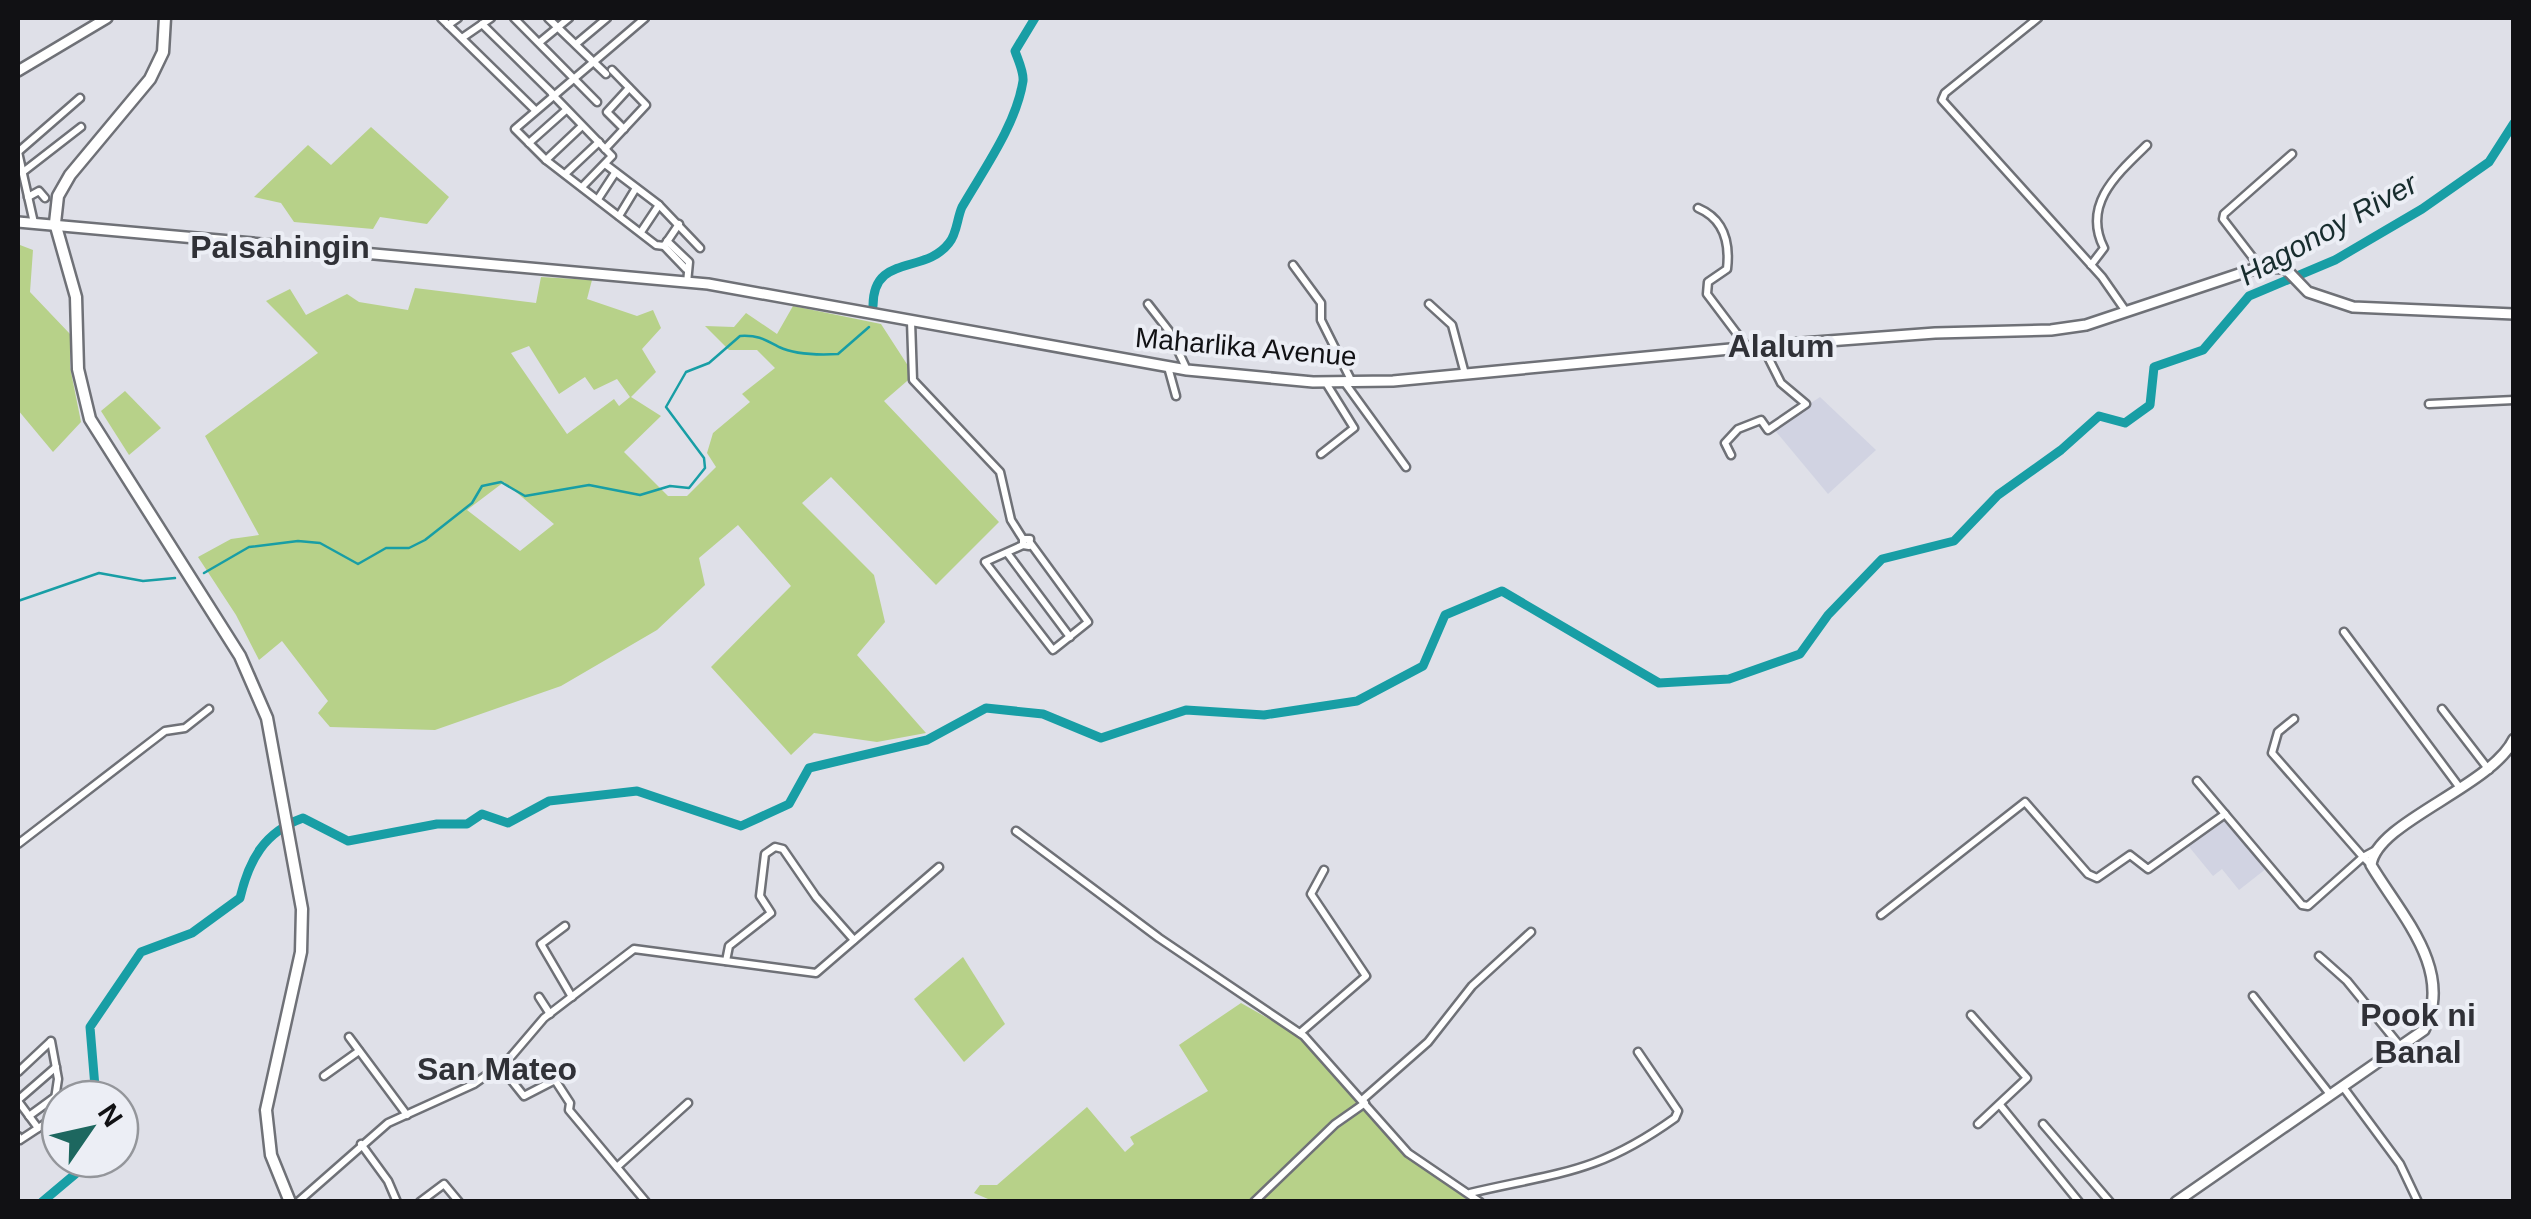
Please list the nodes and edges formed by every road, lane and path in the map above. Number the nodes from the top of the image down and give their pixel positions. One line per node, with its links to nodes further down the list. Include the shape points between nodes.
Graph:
1 (108, 18): 19 (main road)
2 (165, 18): 51 (main road, via 158,65 70,174 58,196)
3 (440, 18): 12 (street)
4 (458, 18): 12 (street)
5 (491, 18): 13 (street)
6 (514, 18): 16 (street)
7 (548, 18): 14 (street)
8 (569, 18): 14 (street)
9 (607, 18): 17 (street)
10 (643, 18): 18 (street)
11 (2038, 18): 55 (street, via 1942,100)
12 (448, 24): 15 (street)
13 (482, 24): 15 (street); 22 (street)
14 (558, 26): 16 (street); 17 (street)
15 (462, 38): 25 (street)
16 (540, 42): 20 (street)
17 (576, 44): 18 (street)
18 (592, 60): 20 (street); 21 (street)
19 (18, 71)
20 (574, 75): 22 (street); 24 (street)
21 (629, 88): 29 (street, via 607,112); 29 (street, via 646,105)
22 (552, 94): 25 (street); 26 (street)
23 (80, 98): 33 (street)
24 (597, 102)
25 (534, 109): 30 (street, via 515,129)
26 (566, 110): 27 (street); 30 (street)
27 (582, 126): 32 (street); 35 (street)
28 (81, 127): 37 (street)
29 (624, 129): 32 (street)
30 (529, 143): 35 (street)
31 (2146, 145): 55 (street, via 2118,173 2096,210 2103,255)
32 (602, 146): 36 (street, via 612,156); 38 (street)
33 (18, 152): 37 (street)
34 (2292, 154): 57 (street, via 2224,214)
35 (546, 160): 38 (street)
36 (604, 164): 39 (street); 40 (street)
37 (23, 172): 42 (street)
38 (565, 174): 40 (street)
39 (615, 174): 41 (street); 44 (street)
40 (582, 187): 44 (street)
41 (636, 188): 45 (street); 47 (street)
42 (28, 197): 43 (street, via 38,191); 49 (street)
43 (44, 198)
44 (598, 199): 47 (street)
45 (659, 205): 50 (street); 52 (street)
46 (1698, 208): 65 (street, via 1714,218 1730,244 1727,269 1708,282 1707,294)
47 (619, 216): 52 (street)
48 (18, 222): 49 (main road, Maharlika Avenue)
49 (34, 223): 51 (main road, Maharlika Avenue)
50 (679, 224): 53 (street); 54 (street)
51 (55, 226): 58 (main road, Maharlika Avenue); 132 (main road, via 76,297 78,368 90,418 247,669 268,718 302,909 302,952 266,1110 271,1155)
52 (641, 232): 53 (street)
53 (665, 243): 58 (street, via 687,270)
54 (700, 248)
55 (2091, 265): 61 (street)
56 (1294, 266): 70 (street, via 1322,303 1321,320)
57 (2260, 267): 61 (main road, Maharlika Avenue); 62 (main road, Maharlika Avenue, via 2292,271 2308,292 2353,308)
58 (686, 282): 63 (main road, Maharlika Avenue)
59 (1148, 304): 67 (street)
60 (1430, 304): 68 (street, via 1452,325)
61 (2124, 310): 64 (main road, Maharlika Avenue, via 2050,330)
62 (2514, 314)
63 (911, 321): 66 (main road, Maharlika Avenue); 77 (street, via 913,380 1000,472 1006,506)
64 (1762, 346): 65 (main road, Maharlika Avenue); 75 (street, via 1781,383 1806,404 1768,430 1761,420 1738,429 1725,443)
65 (1747, 347): 68 (main road, Maharlika Avenue)
66 (1168, 367): 67 (main road, Maharlika Avenue); 71 (street)
67 (1187, 370): 69 (main road, Maharlika Avenue)
68 (1465, 374): 70 (main road, Maharlika Avenue)
69 (1326, 382): 70 (main road, Maharlika Avenue); 74 (street, via 1354,428)
70 (1348, 382): 76 (street)
71 (1176, 396)
72 (2514, 400): 73 (street)
73 (2429, 404)
74 (1321, 454)
75 (1731, 454)
76 (1406, 466)
77 (1025, 543): 78 (street); 80 (street, via 1088,622)
78 (1008, 554): 80 (street); 80 (street, via 985,562 1052,649)
79 (2344, 632): 87 (street)
80 (1070, 637)
81 (209, 709): 90 (street, via 185,728 165,731)
82 (2442, 710): 85 (street)
83 (2294, 719): 91 (street, via 2278,732 2272,752)
84 (2514, 738): 85 (main road)
85 (2489, 770): 87 (main road)
86 (2197, 781): 88 (street)
87 (2460, 788): 91 (main road)
88 (2225, 814): 91 (street, via 2302,905); 94 (street, via 2148,869 2130,855 2095,878 2025,802)
89 (1016, 830): 105 (street, via 1158,938)
90 (18, 844)
91 (2367, 861): 107 (main road, via 2411,926 2433,986 2424,1030)
92 (939, 868): 97 (street)
93 (1324, 870): 105 (street, via 1311,894 1366,976)
94 (1882, 915)
95 (565, 926): 102 (street, via 541,944)
96 (1531, 932): 118 (street)
97 (854, 940): 99 (street, via 816,974); 99 (street, via 775,847 764,854 760,896 770,913 728,946)
98 (2320, 956): 107 (street)
99 (726, 962): 102 (street, via 634,949)
100 (539, 996): 103 (street)
101 (2252, 996): 116 (street)
102 (572, 997): 103 (street)
103 (550, 1014): 111 (street)
104 (1970, 1015): 120 (street, via 2027,1078)
105 (1300, 1033): 118 (street)
106 (348, 1037): 108 (street)
107 (2400, 1046): 115 (main road)
108 (360, 1051): 113 (street); 122 (street)
109 (1638, 1052): 130 (street, via 1678,1111 1675,1118 1600,1164)
110 (56, 1066): 112 (street, via 52,1041); 114 (street); 117 (street)
111 (500, 1066): 122 (street); 129 (street, via 524,1096 555,1080 569,1110)
112 (18, 1072)
113 (324, 1076)
114 (56, 1079)
115 (2341, 1085): 116 (main road); 143 (street, via 2400,1164)
116 (2329, 1093): 142 (main road)
117 (18, 1101): 123 (street)
118 (1364, 1101): 130 (street, via 1408,1153); 138 (street)
119 (688, 1103): 129 (street)
120 (2000, 1105): 124 (street); 140 (street)
121 (40, 1108): 123 (street)
122 (407, 1115): 128 (street)
123 (29, 1116): 126 (street)
124 (1978, 1124)
125 (2043, 1124): 141 (street)
126 (38, 1128): 127 (street)
127 (18, 1136)
128 (360, 1144): 131 (street); 133 (street)
129 (617, 1167): 137 (street)
130 (1469, 1194): 139 (street)
131 (396, 1198): 134 (street)
132 (290, 1202)
133 (298, 1202)
134 (384, 1202)
135 (420, 1202): 136 (street, via 444,1184)
136 (459, 1202)
137 (646, 1202)
138 (1254, 1202)
139 (1480, 1202)
140 (2079, 1202)
141 (2110, 1202)
142 (2176, 1202)
143 (2418, 1202)

